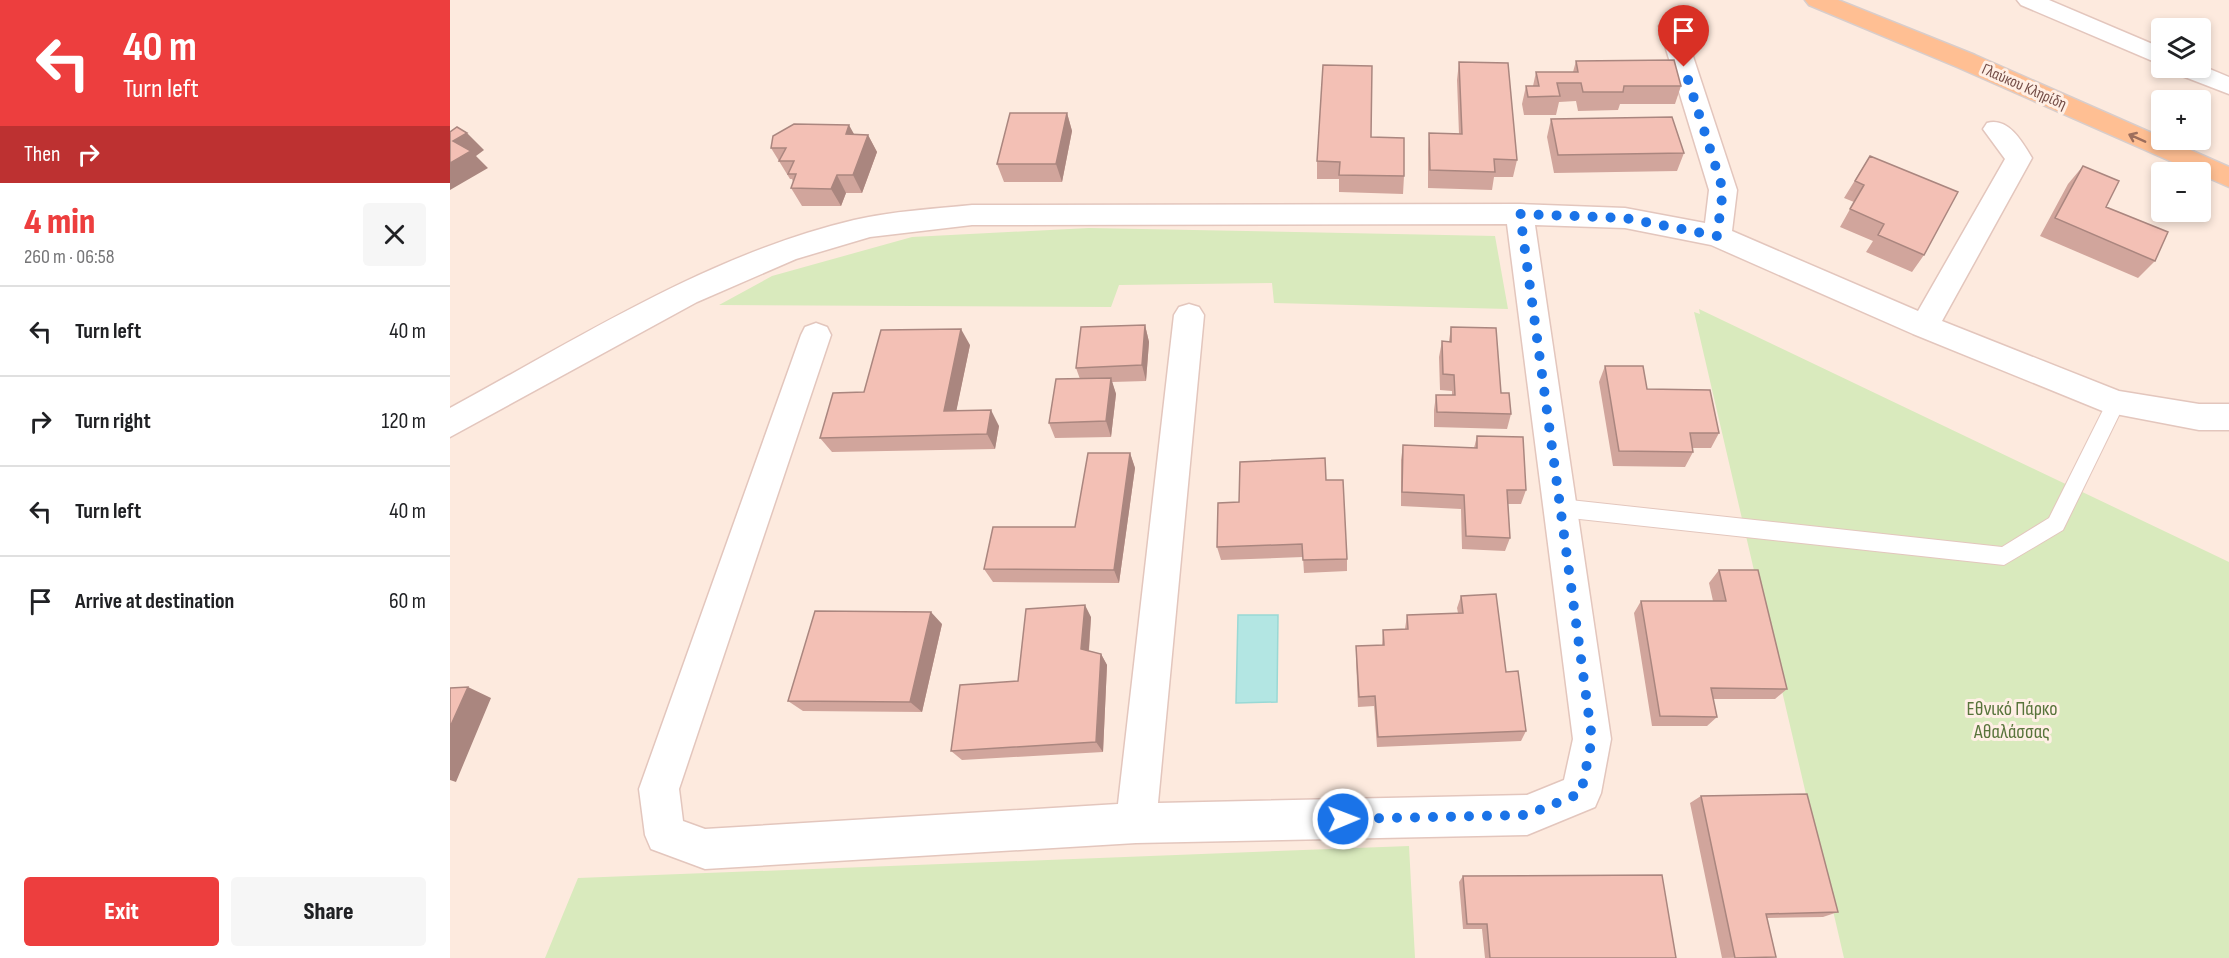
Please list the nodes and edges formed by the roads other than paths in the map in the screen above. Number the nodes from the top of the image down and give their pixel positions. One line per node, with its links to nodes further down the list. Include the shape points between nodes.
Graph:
1 (1817, 0): 12 (main road, Γλαύκου Κληρίδη, one-way to 1)
2 (1844, 0): 8 (main road, Γλαύκου Κληρίδη)
3 (2029, 0): 5 (street)
4 (1671, 26): 14 (street, via 1723,190)
5 (2151, 52)
6 (2210, 78): 7 (street)
7 (2229, 86)
8 (2151, 124)
9 (1996, 129): 16 (street, via 2019,158)
10 (2210, 150): 11 (main road)
11 (2229, 158)
12 (2229, 178)
13 (1520, 214): 14 (street, via 1625,218); 20 (street, via 972,215 862,230 759,261 663,307); 21 (street)
14 (1717, 236): 16 (street)
15 (1189, 315): 22 (street)
16 (1924, 326): 18 (street)
17 (816, 335): 22 (street, via 659,789 665,836 705,849)
18 (2116, 403): 19 (street, via 2199,417); 21 (lane, via 2056,524 2004,556)
19 (2229, 417)
20 (450, 424)
21 (1561, 508): 22 (street, via 1592,739 1581,793 1527,815)
22 (1136, 823)

